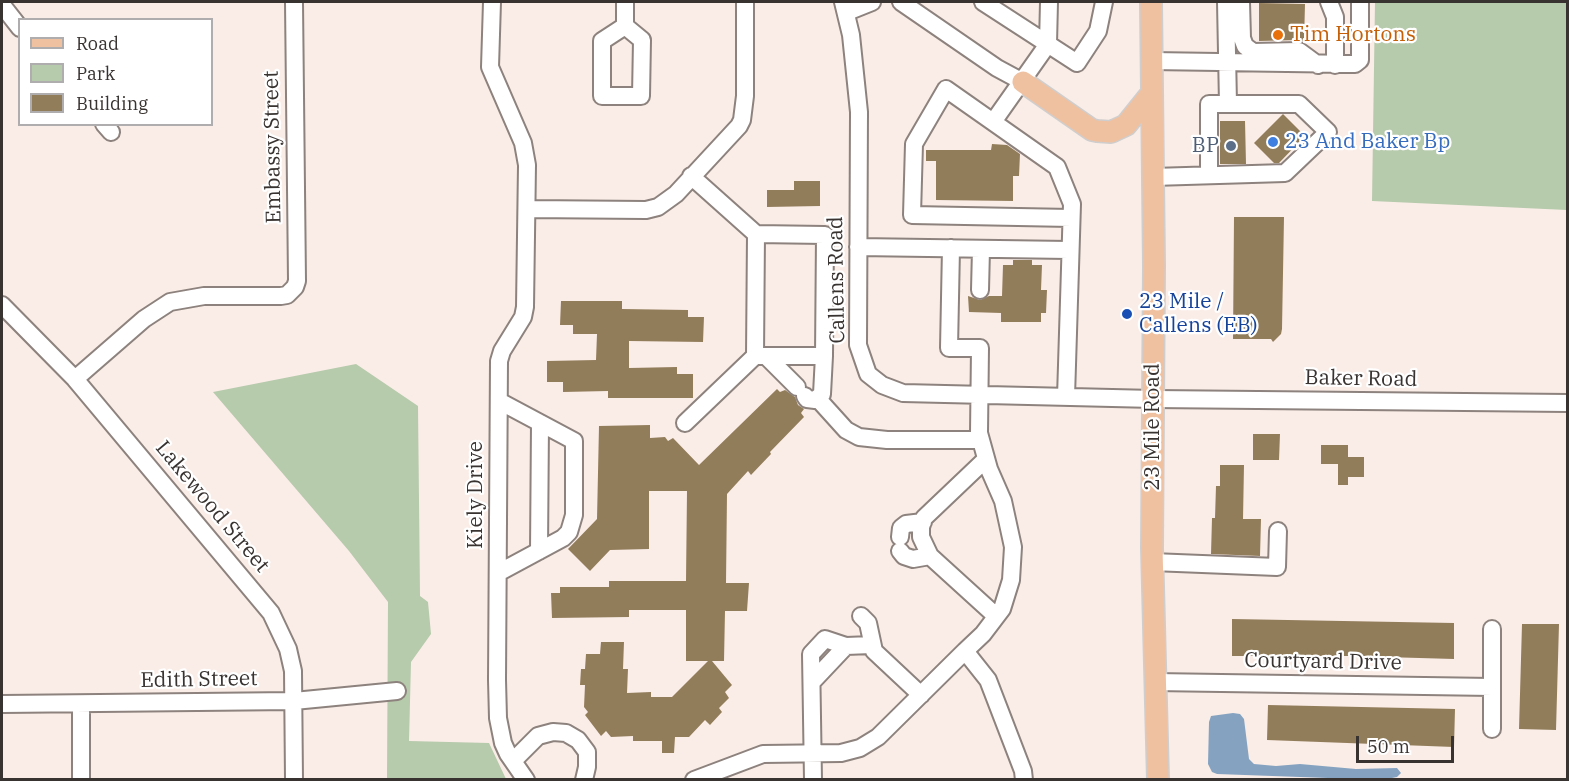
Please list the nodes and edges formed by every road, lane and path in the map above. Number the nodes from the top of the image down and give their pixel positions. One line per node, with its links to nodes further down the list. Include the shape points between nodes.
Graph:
1 (294, 2): 41 (street, Embassy Street, via 297,281 292,291 280,296 204,296 170,302 144,319)
2 (492, 2): 30 (street, Kiely Drive, via 490,66 526,153)
3 (625, 2): 18 (street)
4 (745, 2): 28 (street, via 742,120)
5 (872, 2): 16 (street)
6 (902, 2): 23 (street)
7 (983, 2): 19 (street)
8 (1049, 2): 19 (street)
9 (1104, 2): 19 (street, via 1098,31 1077,63)
10 (1151, 2): 20 (main road, 23 Mile Road)
11 (1226, 2): 21 (street)
12 (1241, 2): 22 (street, via 1242,38 1253,52 1299,51)
13 (1329, 2): 22 (street, via 1335,16)
14 (1360, 2): 22 (street, via 1360,60 1355,64)
15 (2, 5): 17 (street)
16 (845, 7): 33 (street, Callens Road, via 860,112)
17 (18, 25)
18 (625, 26)
19 (1048, 44): 23 (street)
20 (1151, 61): 21 (street); 24 (main road, 23 Mile Road)
21 (1226, 62): 22 (street); 25 (street)
22 (1327, 65)
23 (1023, 82): 24 (main road, via 1097,132 1111,132 1126,125); 26 (street)
24 (1151, 94): 29 (main road, 23 Mile Road)
25 (1228, 104): 27 (street, via 1209,105); 27 (street, via 1299,104 1328,132 1285,173)
26 (993, 122): 31 (street, via 1057,168 1072,204); 31 (street, via 946,89 914,144 912,215)
27 (1209, 175): 29 (street)
28 (691, 176): 30 (street, via 667,202 646,210); 32 (street)
29 (1152, 177): 45 (main road, 23 Mile Road)
30 (527, 209): 46 (street, Kiely Drive, via 525,307 502,351)
31 (1071, 218): 36 (street)
32 (756, 234): 39 (street); 40 (street, via 825,234)
33 (858, 247): 34 (street); 43 (street, Callens Road, via 858,345 868,374 903,393)
34 (951, 248): 35 (street); 43 (street, via 949,348 980,348)
35 (981, 249): 36 (street); 37 (street)
36 (1069, 250): 44 (street)
37 (980, 290)
38 (2, 305): 41 (street, Lakewood Street)
39 (761, 356): 40 (street); 42 (street); 49 (street)
40 (824, 356): 42 (street, via 822,394)
41 (75, 379): 67 (street, Lakewood Street, via 271,613 291,660)
42 (806, 394): 50 (street, via 859,437)
43 (980, 395): 44 (street, Callens Road); 50 (street)
44 (1066, 397): 45 (street, Callens Road)
45 (1154, 399): 47 (street, Baker Road); 56 (main road, 23 Mile Road)
46 (499, 401): 48 (street); 57 (street, Kiely Drive)
47 (1568, 403)
48 (540, 423): 54 (street); 54 (street, via 574,441 574,515 569,532)
49 (685, 423)
50 (981, 440): 51 (street)
51 (986, 459): 52 (street); 59 (street, via 1003,501 1012,547 1011,580)
52 (923, 522): 55 (street, via 921,537); 55 (street, via 901,528 900,544 904,556 913,560)
53 (1278, 531): 56 (street, via 1277,567)
54 (539, 552): 57 (street)
55 (930, 556): 59 (street)
56 (1152, 562): 63 (main road, 23 Mile Road)
57 (498, 573): 72 (street, Kiely Drive, via 498,718 503,743)
58 (861, 616): 61 (street, via 868,623)
59 (996, 616): 62 (street)
60 (1492, 628): 64 (street)
61 (872, 645): 66 (street); 71 (street, via 846,646 825,639 811,654)
62 (965, 651): 66 (street); 79 (street, via 988,680)
63 (1154, 682): 64 (street, Courtyard Drive); 80 (main road, 23 Mile Road)
64 (1492, 687): 70 (street)
65 (398, 691): 67 (street, Edith Street)
66 (921, 695): 71 (street, via 878,737 860,748)
67 (294, 701): 69 (street, Edith Street); 75 (street, Lakewood Street)
68 (2, 704): 69 (street, Edith Street)
69 (81, 705): 74 (street)
70 (1492, 729)
71 (814, 753): 77 (street, via 764,754); 78 (street)
72 (513, 761): 73 (street, via 538,736 560,732 573,736 584,746); 76 (street, Kiely Drive)
73 (591, 770)
74 (81, 780)
75 (294, 780)
76 (526, 780)
77 (693, 780)
78 (813, 780)
79 (1024, 780)
80 (1158, 780)

